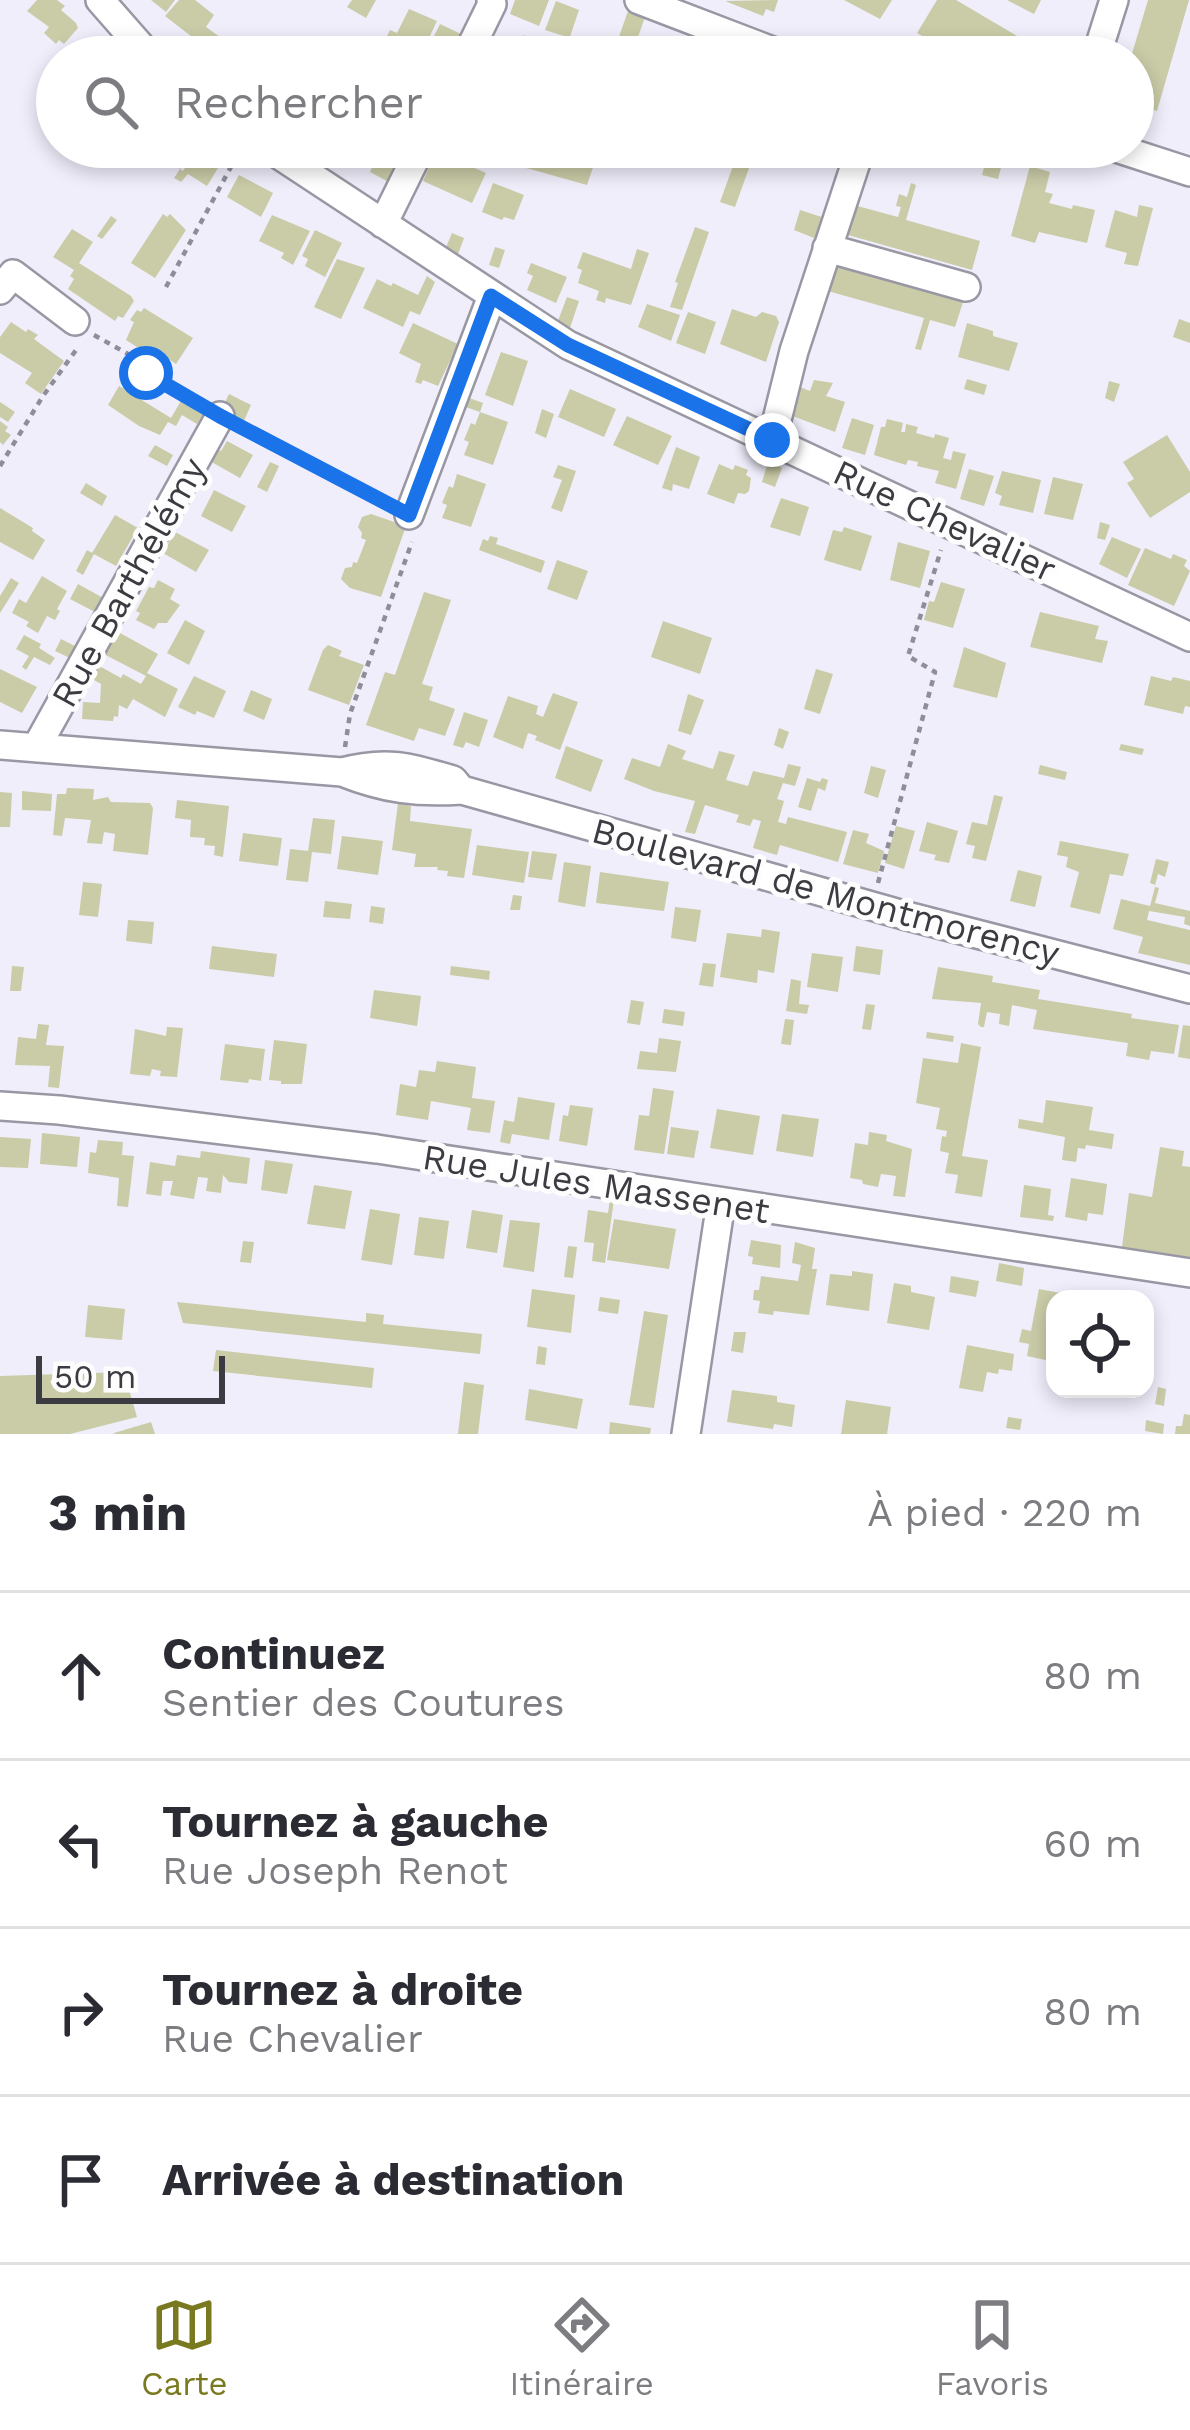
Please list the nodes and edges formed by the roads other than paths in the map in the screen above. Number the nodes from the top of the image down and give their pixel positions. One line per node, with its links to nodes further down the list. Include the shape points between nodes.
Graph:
1 (100, 0): 5 (street)
2 (491, 0): 6 (street)
3 (1114, 0): 8 (street)
4 (650, 2): 7 (street)
5 (132, 36)
6 (477, 36)
7 (735, 36)
8 (1103, 36)
9 (1154, 160): 13 (street)
10 (299, 168): 14 (street, Rue Chevalier)
11 (411, 168): 14 (street)
12 (854, 168): 15 (street)
13 (1190, 172)
14 (383, 224): 18 (street, Rue Chevalier)
15 (827, 248): 17 (street); 21 (street)
16 (7, 282): 19 (street)
17 (966, 287)
18 (491, 296): 21 (street, Rue Chevalier, via 568,345); 22 (street)
19 (82, 326)
20 (220, 416): 25 (street, Rue Barthélémy)
21 (772, 440): 23 (street, Rue Chevalier)
22 (409, 515)
23 (1190, 637)
24 (0, 745): 25 (street, Boulevard de Montmorency)
25 (36, 748): 26 (street, Boulevard de Montmorency, via 342,772 398,764 462,790 872,905 906,926)
26 (1190, 988)
27 (0, 1106): 28 (street, Rue Jules Massenet, via 376,1149)
28 (721, 1202): 29 (street, Rue Jules Massenet); 30 (street)
29 (1190, 1273)
30 (686, 1434)

